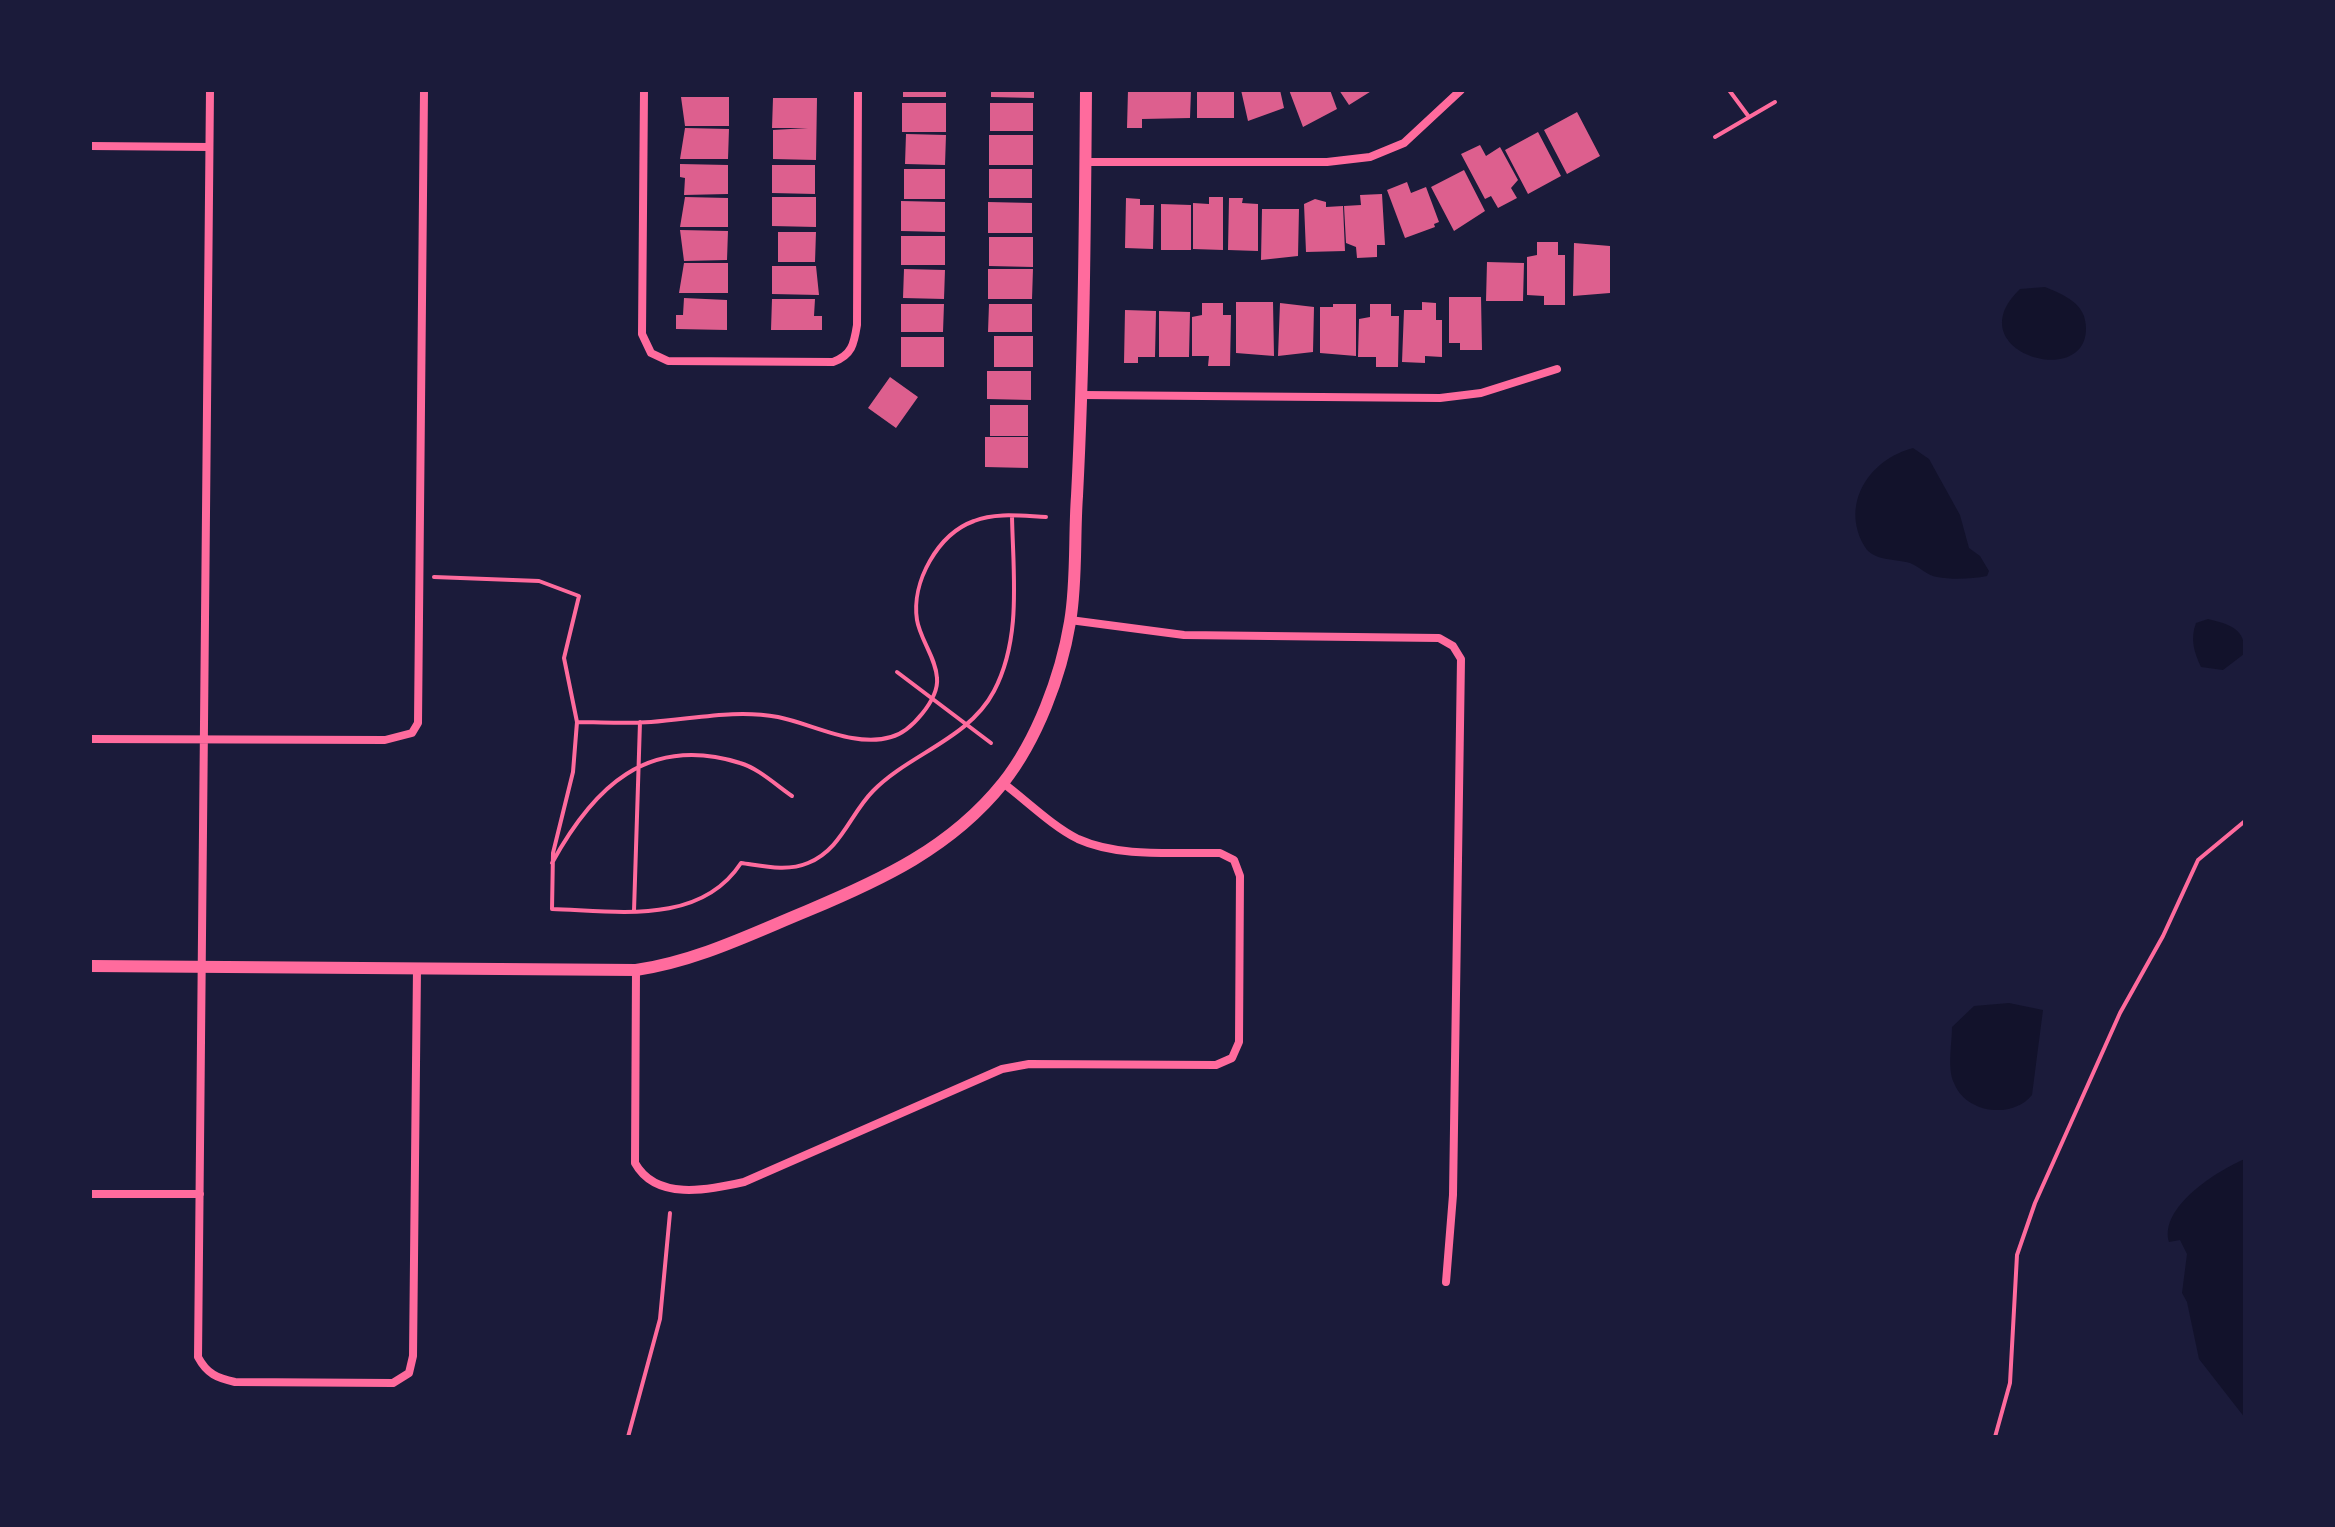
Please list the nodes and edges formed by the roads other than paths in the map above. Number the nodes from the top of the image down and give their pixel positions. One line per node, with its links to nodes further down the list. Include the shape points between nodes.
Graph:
1 (210, 90): 8 (street)
2 (424, 90): 14 (street, via 420,712 412,733 385,740)
3 (644, 90): 4 (street, via 642,334 651,353 668,361 833,362 854,347 857,325)
4 (858, 90)
5 (1086, 90): 9 (street)
6 (1461, 90): 9 (street, via 1404,143 1370,157 1327,162)
7 (90, 146): 8 (street)
8 (209, 147): 14 (street)
9 (1085, 162): 11 (street)
10 (1557, 369): 11 (street, via 1481,393 1440,398)
11 (1083, 395): 12 (street)
12 (1070, 620): 15 (street, via 1047,700); 22 (street, via 1184,635 1439,638 1461,659 1453,1179)
13 (90, 739): 14 (street)
14 (204, 740): 17 (street)
15 (1003, 783): 19 (street, via 957,830 890,876 734,942); 19 (street, via 1090,844 1220,853 1234,860 1240,876 1239,1042 1232,1058 1216,1065 1029,1064 1002,1069 744,1182 716,1188 659,1187 643,1177 635,1163)
16 (90, 966): 17 (street)
17 (202, 967): 18 (street); 21 (street)
18 (417, 968): 19 (street); 21 (street, via 409,1373 393,1383 235,1382 206,1371 198,1357)
19 (636, 970)
20 (90, 1194): 21 (street)
21 (200, 1194)
22 (1446, 1282)

